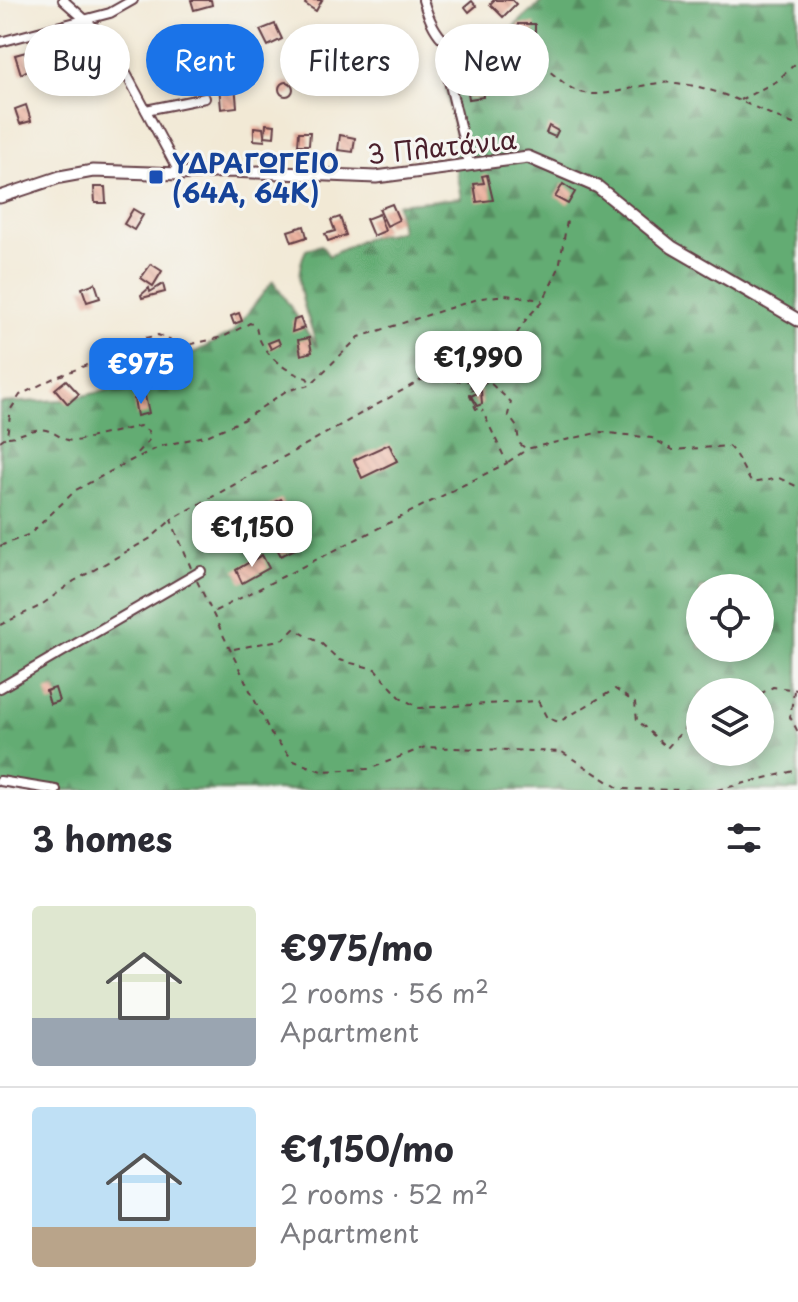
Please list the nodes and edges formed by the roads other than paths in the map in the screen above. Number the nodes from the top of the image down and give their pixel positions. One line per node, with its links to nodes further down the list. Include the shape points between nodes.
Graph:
1 (63, 0): 4 (street)
2 (133, 0): 4 (street)
3 (423, 0): 5 (street)
4 (88, 20): 6 (street); 9 (street, via 108,40)
5 (435, 33)
6 (0, 42)
7 (453, 96): 10 (street)
8 (205, 98): 9 (street)
9 (146, 110): 11 (street)
10 (469, 163): 11 (street, 3 Πλατάνια, via 376,177); 13 (street, 3 Πλατάνια, via 528,157 577,175 672,247)
11 (180, 174): 12 (street, 3 Πλατάνια, via 84,172)
12 (0, 197)
13 (798, 320)
14 (197, 573): 15 (street)
15 (0, 688)
16 (0, 781): 17 (street)
17 (56, 790)

